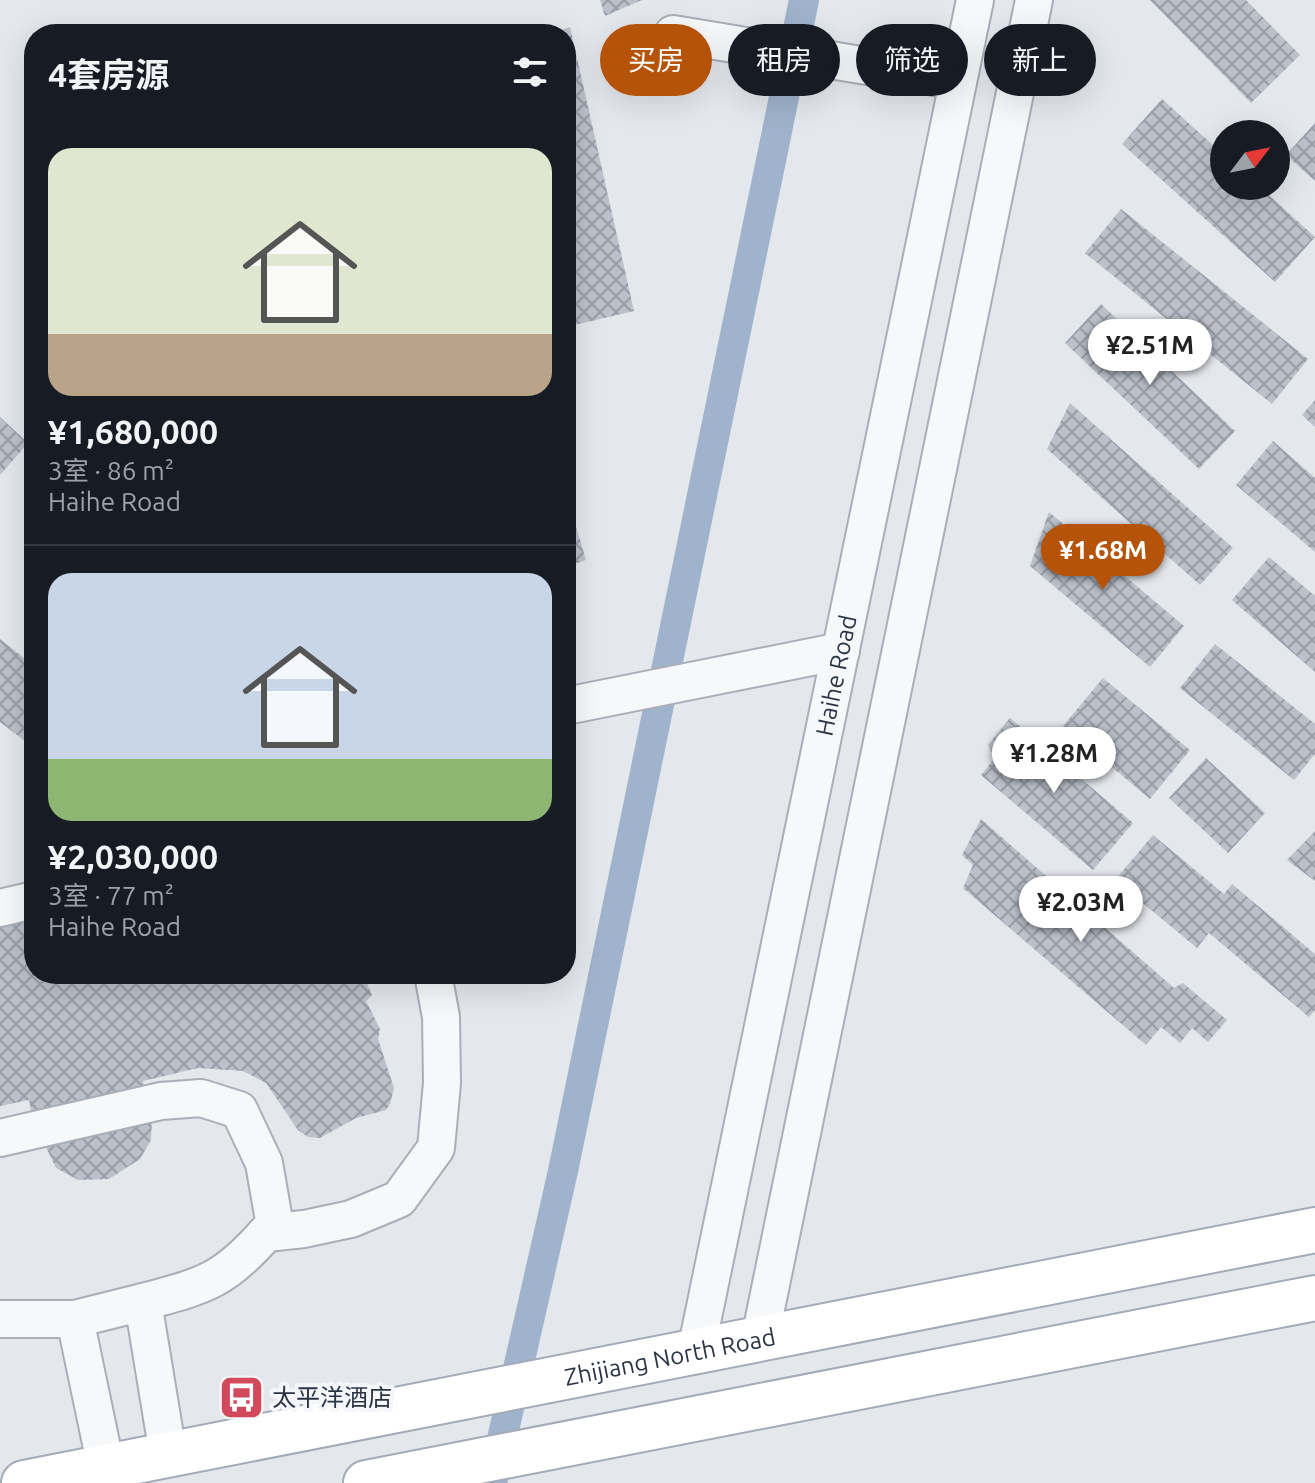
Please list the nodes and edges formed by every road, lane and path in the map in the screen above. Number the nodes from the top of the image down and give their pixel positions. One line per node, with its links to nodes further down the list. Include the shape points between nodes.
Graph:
1 (975, 0): 3 (street, Haihe Road)
2 (1034, 0): 19 (street)
3 (968, 33)
4 (712, 41): 5 (street)
5 (856, 64)
6 (955, 96): 7 (street, Haihe Road)
7 (841, 651): 8 (street); 20 (street, Haihe Road)
8 (576, 704)
9 (24, 902): 10 (street)
10 (0, 908)
11 (435, 984): 14 (street, via 442,1083 436,1148 399,1199 351,1219)
12 (0, 1138): 14 (street, via 161,1101 201,1098 239,1110 264,1163)
13 (1315, 1230): 19 (main road, Zhijiang North Road)
14 (276, 1232): 16 (street, via 266,1233 207,1285)
15 (1315, 1298): 24 (main road)
16 (143, 1302): 18 (street); 21 (street)
17 (0, 1319): 18 (street)
18 (75, 1319): 22 (street)
19 (760, 1338): 20 (main road, Zhijiang North Road)
20 (696, 1351): 21 (main road, Zhijiang North Road)
21 (168, 1454): 22 (main road, Zhijiang North Road)
22 (106, 1467): 23 (main road, Zhijiang North Road)
23 (24, 1483)
24 (366, 1483)

